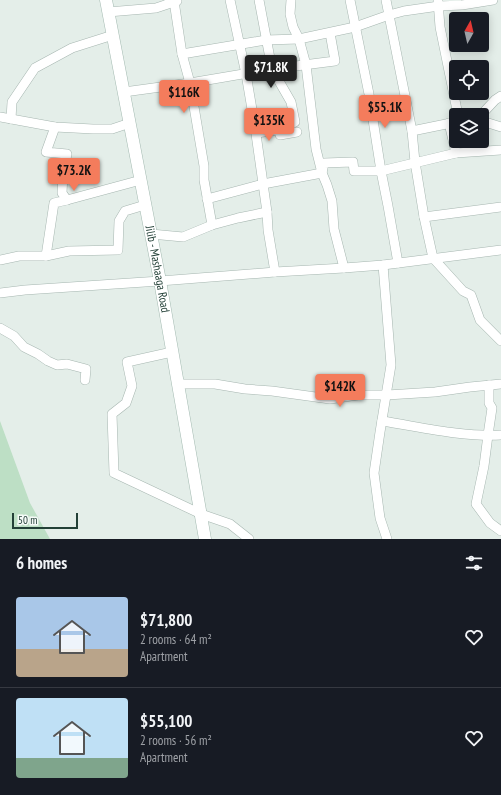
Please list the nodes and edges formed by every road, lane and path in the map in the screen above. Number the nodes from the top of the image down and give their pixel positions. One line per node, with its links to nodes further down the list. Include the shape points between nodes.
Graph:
1 (106, 0): 10 (main road, Jilib - Mashaaga Road)
2 (174, 0): 10 (street, via 156,8); 18 (street)
3 (230, 0): 17 (street)
4 (259, 0): 16 (street)
5 (291, 0): 15 (street, via 291,21)
6 (350, 0): 12 (street)
7 (386, 0): 11 (street)
8 (493, 0): 9 (street, via 462,5)
9 (438, 3): 11 (street); 25 (street, via 440,27)
10 (108, 12): 14 (main road, Jilib - Mashaaga Road)
11 (389, 15): 12 (street); 37 (street)
12 (355, 27): 13 (street); 44 (street)
13 (330, 33): 15 (street); 19 (street, via 335,61)
14 (113, 35): 23 (main road, Jilib - Mashaaga Road); 28 (street, via 72,48 36,68 12,102)
15 (299, 39): 16 (street); 19 (street)
16 (266, 40): 17 (street); 20 (street)
17 (239, 45): 18 (street); 21 (street)
18 (182, 54): 22 (street)
19 (306, 65): 20 (street); 29 (street)
20 (272, 69): 21 (street); 30 (street, via 292,102)
21 (246, 74): 22 (street); 39 (street)
22 (190, 83): 23 (street); 48 (street)
23 (124, 92): 31 (main road, Jilib - Mashaaga Road)
24 (501, 96): 26 (street)
25 (457, 108)
26 (488, 108)
27 (0, 117): 28 (street)
28 (11, 119): 34 (street)
29 (312, 119): 30 (street); 45 (street)
30 (295, 122): 36 (street)
31 (130, 123): 34 (street, via 112,129); 46 (main road, Jilib - Mashaaga Road)
32 (489, 123): 35 (street)
33 (449, 124): 37 (street)
34 (55, 127): 49 (street, via 46,152 67,154 62,193)
35 (501, 127)
36 (280, 130): 38 (street, via 280,135); 39 (street)
37 (412, 130): 43 (street)
38 (297, 132)
39 (256, 133): 47 (street)
40 (455, 148): 42 (street)
41 (501, 150): 42 (street)
42 (456, 153): 43 (street)
43 (415, 162): 44 (street); 53 (street)
44 (381, 171): 45 (street, via 354,171 353,162 324,163); 60 (street)
45 (322, 173): 47 (street); 62 (street, via 332,201 334,229)
46 (141, 180): 49 (street); 50 (main road, Jilib - Mashaaga Road)
47 (263, 184): 48 (street); 52 (street)
48 (207, 199): 54 (street)
49 (67, 200): 57 (street, via 54,203)
50 (146, 205): 55 (main road, Jilib - Mashaaga Road); 57 (street, via 125,211 119,221 118,250 69,251)
51 (501, 207): 53 (street)
52 (267, 212): 54 (street); 63 (street)
53 (424, 217): 58 (street)
54 (212, 225): 55 (street, via 183,237)
55 (151, 234): 64 (main road, Jilib - Mashaaga Road)
56 (501, 250): 58 (street)
57 (46, 256): 59 (street, via 19,256)
58 (433, 258): 60 (street); 67 (street, via 463,291 472,296 480,320)
59 (0, 260)
60 (398, 263): 61 (street)
61 (384, 264): 62 (street); 73 (street, via 392,365)
62 (344, 268): 63 (street)
63 (275, 272): 64 (street)
64 (160, 281): 65 (street); 68 (main road, Jilib - Mashaaga Road)
65 (0, 293)
66 (0, 328): 69 (street, via 14,336 24,347 48,361 57,365 67,364 86,369)
67 (501, 341)
68 (172, 352): 70 (main road, Jilib - Mashaaga Road); 77 (street, via 127,362 132,386 126,404 112,414 114,473)
69 (85, 380)
70 (177, 384): 73 (street, via 215,384 330,399 358,395); 77 (main road, Jilib - Mashaaga Road)
71 (501, 384): 72 (street)
72 (489, 385): 73 (street); 75 (street, via 489,403 492,408)
73 (387, 395): 74 (street)
74 (382, 421): 75 (street, via 462,434); 81 (street, via 374,473 380,518)
75 (488, 435): 76 (street); 78 (street, via 476,504 490,523)
76 (501, 435)
77 (201, 514): 79 (main road, Jilib - Mashaaga Road); 80 (street, via 230,524)
78 (501, 531)
79 (205, 539)
80 (249, 539)
81 (387, 539)

